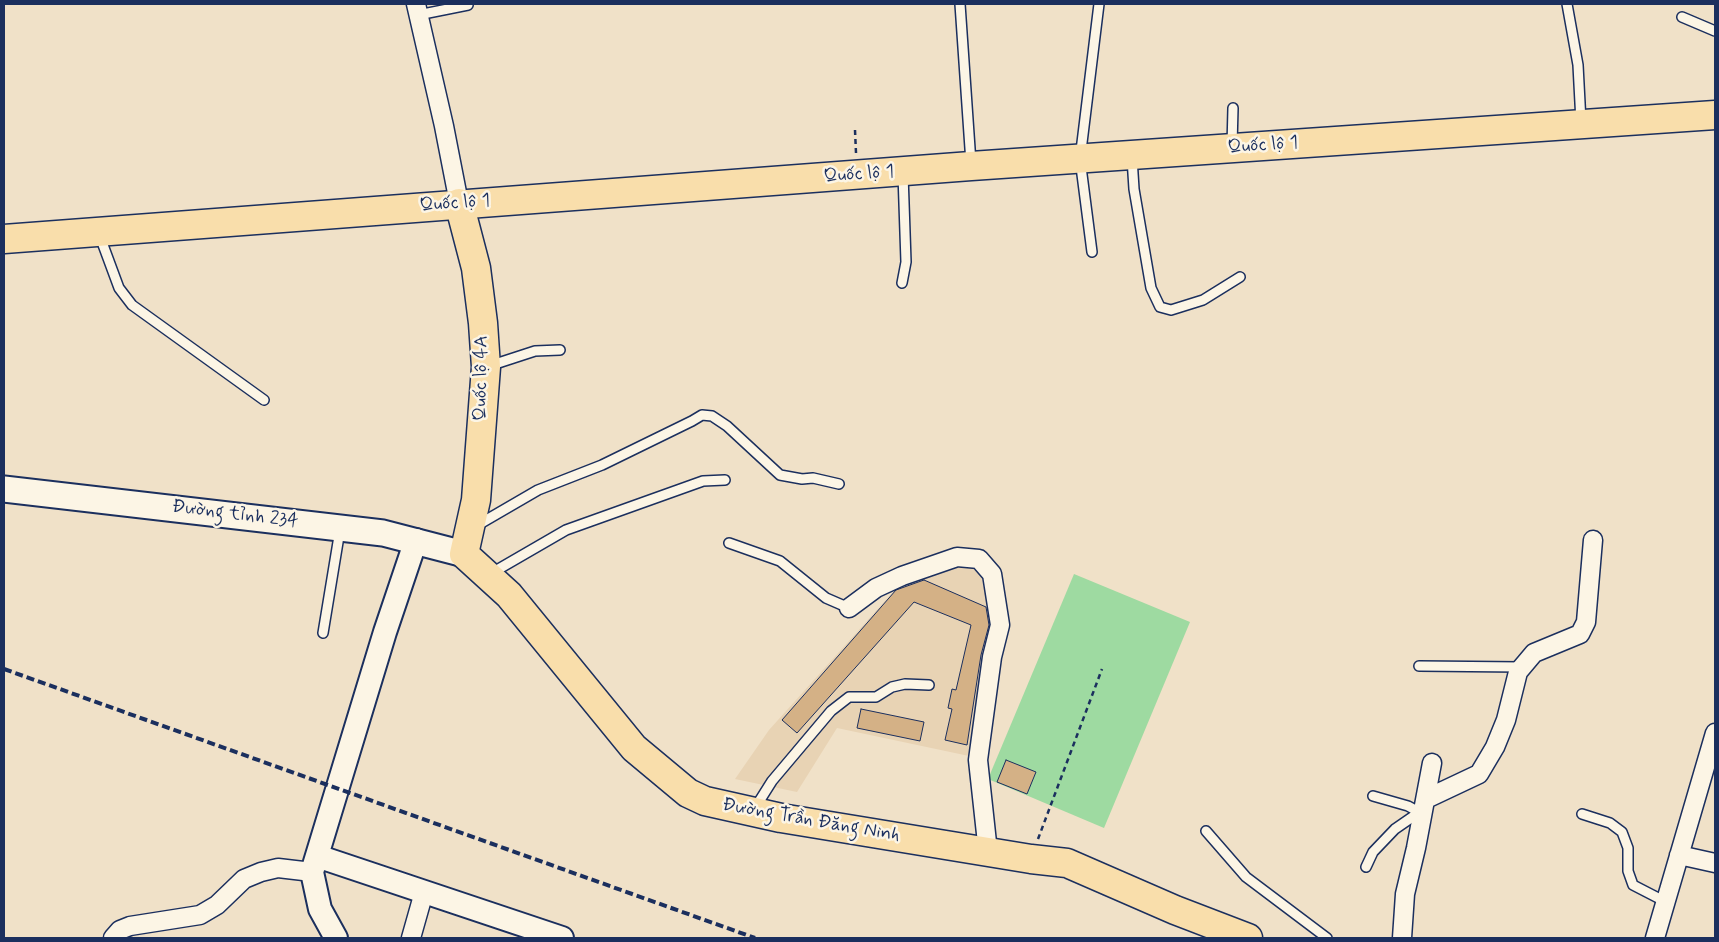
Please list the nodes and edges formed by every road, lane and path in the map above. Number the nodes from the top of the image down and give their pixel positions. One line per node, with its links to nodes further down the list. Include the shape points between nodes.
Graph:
1 (960, 4): 14 (lane)
2 (1100, 4): 13 (lane)
3 (1567, 4): 10 (lane, via 1578,65)
4 (468, 5): 5 (lane)
5 (417, 9): 16 (street)
6 (1682, 17): 7 (lane)
7 (1715, 31)
8 (1233, 108): 11 (lane)
9 (1715, 115): 10 (main road, Quốc lộ 1)
10 (1581, 124): 11 (main road, Quốc lộ 1)
11 (1232, 149): 12 (main road, Quốc lộ 1)
12 (1132, 156): 13 (main road, Quốc lộ 1); 20 (lane, via 1134,189 1151,288 1160,307 1171,310 1203,300)
13 (1080, 159): 14 (main road, Quốc lộ 1); 19 (lane)
14 (971, 166): 15 (main road, Quốc lộ 1)
15 (902, 172): 16 (main road, Quốc lộ 1); 21 (lane, via 906,262)
16 (459, 203): 17 (main road, Quốc lộ 1); 23 (main road, Quốc lộ 4A, via 476,268)
17 (98, 232): 18 (main road, Quốc lộ 1); 24 (lane, via 118,288 132,306)
18 (4, 239)
19 (1092, 252)
20 (1240, 277)
21 (902, 283)
22 (560, 350): 23 (lane, via 535,351)
23 (486, 367): 31 (main road, Quốc lộ 4A, via 476,500)
24 (264, 400)
25 (725, 480): 33 (lane, via 703,481 566,530)
26 (839, 484): 31 (lane, via 780,475 727,426 712,416 702,415 602,465 538,490)
27 (4, 488): 28 (main road, Đường tỉnh 234)
28 (340, 528): 29 (main road, Đường tỉnh 234); 35 (lane)
29 (416, 540): 31 (main road, Đường tỉnh 234); 52 (street)
30 (1593, 540): 37 (street, via 1586,622 1580,634 1534,654)
31 (466, 542): 33 (main road, Đường Trần Đăng Ninh)
32 (729, 542): 34 (lane, via 780,561 826,598)
33 (487, 576): 45 (main road, Đường Trần Đăng Ninh, via 509,596 634,748 688,793 705,801)
34 (849, 608): 48 (street, via 876,588 957,557 979,559 992,574 1000,624 992,657 978,760)
35 (323, 633)
36 (1419, 666): 37 (lane)
37 (1522, 667): 44 (street, via 1498,738 1479,774)
38 (1102, 669): 50 (path)
39 (929, 686): 45 (lane, via 905,684 892,687 876,697 849,697 830,711 772,781)
40 (1715, 733): 41 (street)
41 (1713, 752): 49 (street)
42 (1432, 763): 44 (street)
43 (1373, 796): 44 (lane)
44 (1423, 807): 53 (lane, via 1373,852); 62 (street, via 1404,894)
45 (752, 812): 48 (main road, Đường Trần Đăng Ninh)
46 (1582, 814): 55 (lane, via 1610,823 1622,832 1628,848 1628,871 1633,885)
47 (1206, 831): 61 (lane, via 1246,877)
48 (988, 852): 50 (main road, Đường Trần Đăng Ninh)
49 (1679, 855): 51 (street); 55 (street)
50 (1030, 859): 60 (main road, Đường Trần Đăng Ninh, via 1067,863)
51 (1715, 863)
52 (315, 864): 54 (street); 56 (street, via 261,872 244,879 218,905 200,915 130,926); 57 (street, via 320,908)
53 (1366, 867)
54 (424, 892): 58 (street); 59 (street)
55 (1666, 902): 63 (street)
56 (113, 938)
57 (336, 938)
58 (411, 938)
59 (562, 938)
60 (1248, 938)
61 (1327, 938)
62 (1402, 938)
63 (1655, 938)

